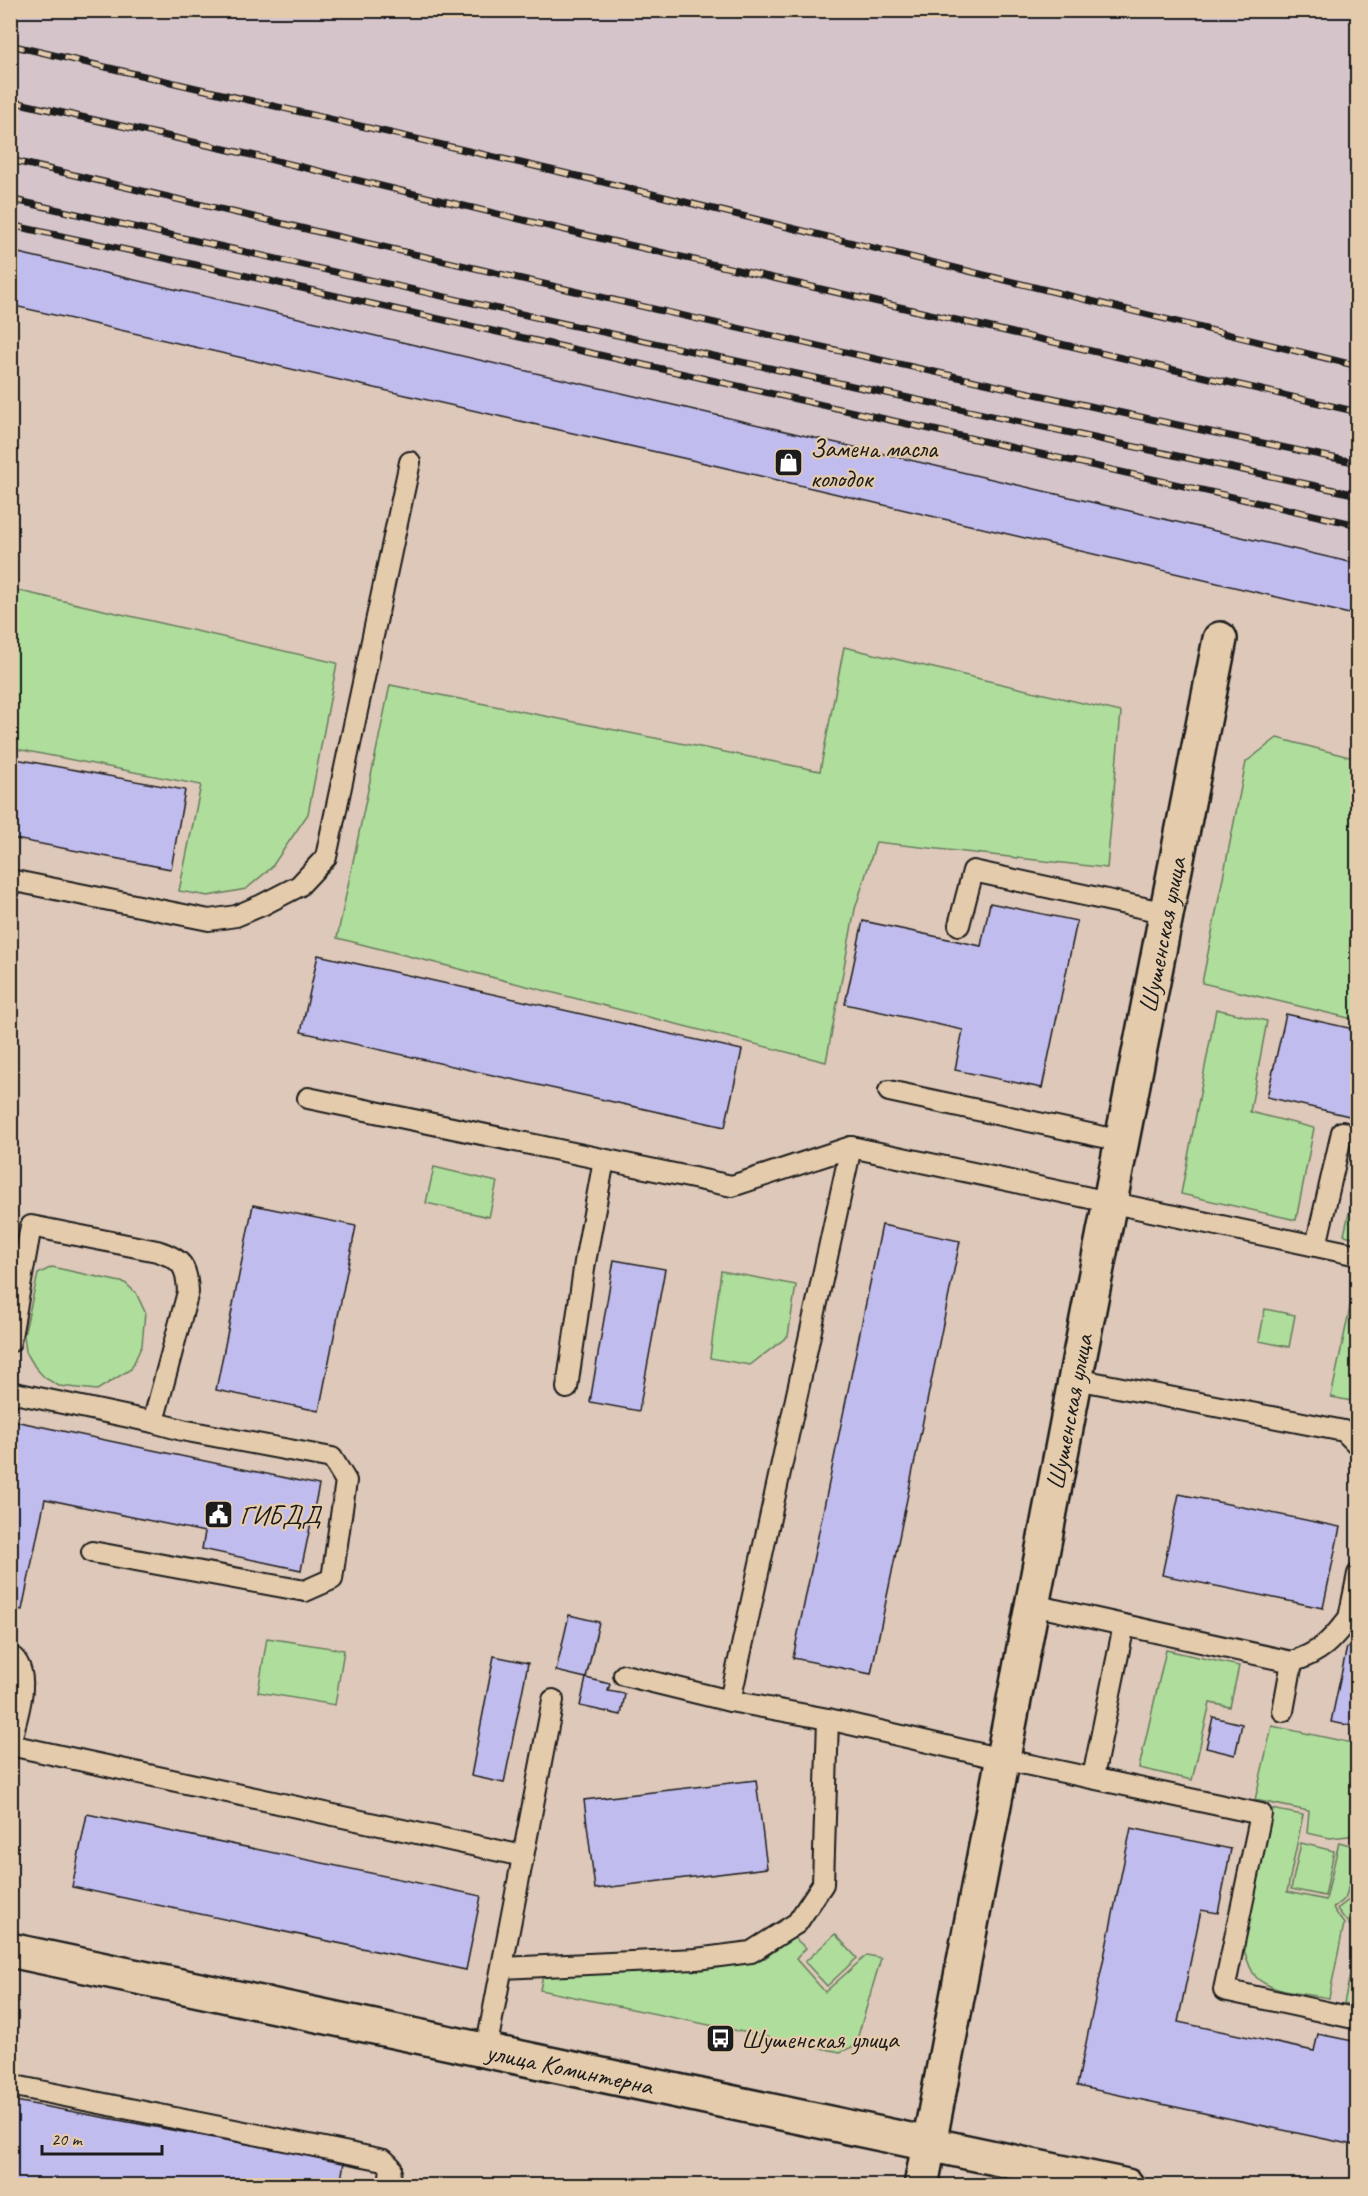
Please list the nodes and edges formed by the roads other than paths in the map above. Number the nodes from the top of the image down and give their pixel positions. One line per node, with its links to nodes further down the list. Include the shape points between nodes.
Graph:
1 (410, 462): 3 (lane, via 326,857 299,886 236,916 209,920)
2 (1220, 639): 4 (street, Шушенская улица)
3 (10, 880)
4 (1167, 913): 5 (lane, via 973,871); 9 (street, Шушенская улица)
5 (959, 925)
6 (889, 1091): 9 (lane)
7 (308, 1098): 11 (lane)
8 (1342, 1132): 13 (lane)
9 (1122, 1141): 12 (street, Шушенская улица)
10 (851, 1147): 11 (lane, via 732,1186); 12 (lane); 30 (lane)
11 (604, 1160): 17 (lane)
12 (1110, 1201): 13 (lane); 16 (street, Шушенская улица)
13 (1316, 1246): 14 (lane)
14 (1358, 1255)
15 (10, 1342): 19 (lane, via 31,1226 170,1256 182,1263 188,1292)
16 (1076, 1378): 20 (lane, via 1344,1431); 23 (street, Шушенская улица)
17 (567, 1388)
18 (10, 1392): 19 (lane)
19 (153, 1422): 21 (lane, via 332,1458 346,1480 332,1579 305,1591)
20 (1358, 1445)
21 (92, 1552)
22 (1358, 1574): 24 (lane)
23 (1033, 1605): 25 (lane); 34 (street, Шушенская улица)
24 (1353, 1619): 27 (lane, via 1313,1655)
25 (1124, 1625): 27 (lane); 35 (lane)
26 (10, 1655): 33 (lane, via 20,1666 23,1677)
27 (1292, 1662): 31 (lane)
28 (624, 1675): 30 (lane)
29 (553, 1700): 36 (lane)
30 (730, 1701): 32 (lane)
31 (1283, 1711)
32 (828, 1719): 34 (lane); 38 (lane, via 824,1884 797,1923 751,1952 696,1959)
33 (10, 1744): 36 (lane)
34 (1002, 1759): 35 (lane); 42 (street, Шушенская улица)
35 (1093, 1777): 39 (lane, via 1261,1814 1224,1990)
36 (523, 1856): 38 (lane)
37 (10, 1950): 40 (street, улица Коминтерна)
38 (502, 1968): 40 (lane)
39 (1358, 2019)
40 (486, 2050): 42 (street, улица Коминтерна)
41 (10, 2085): 43 (lane, via 384,2160 391,2167)
42 (930, 2144): 44 (street, Шушенская улица); 45 (street, улица Коминтерна)
43 (389, 2186)
44 (921, 2186)
45 (1127, 2186)

